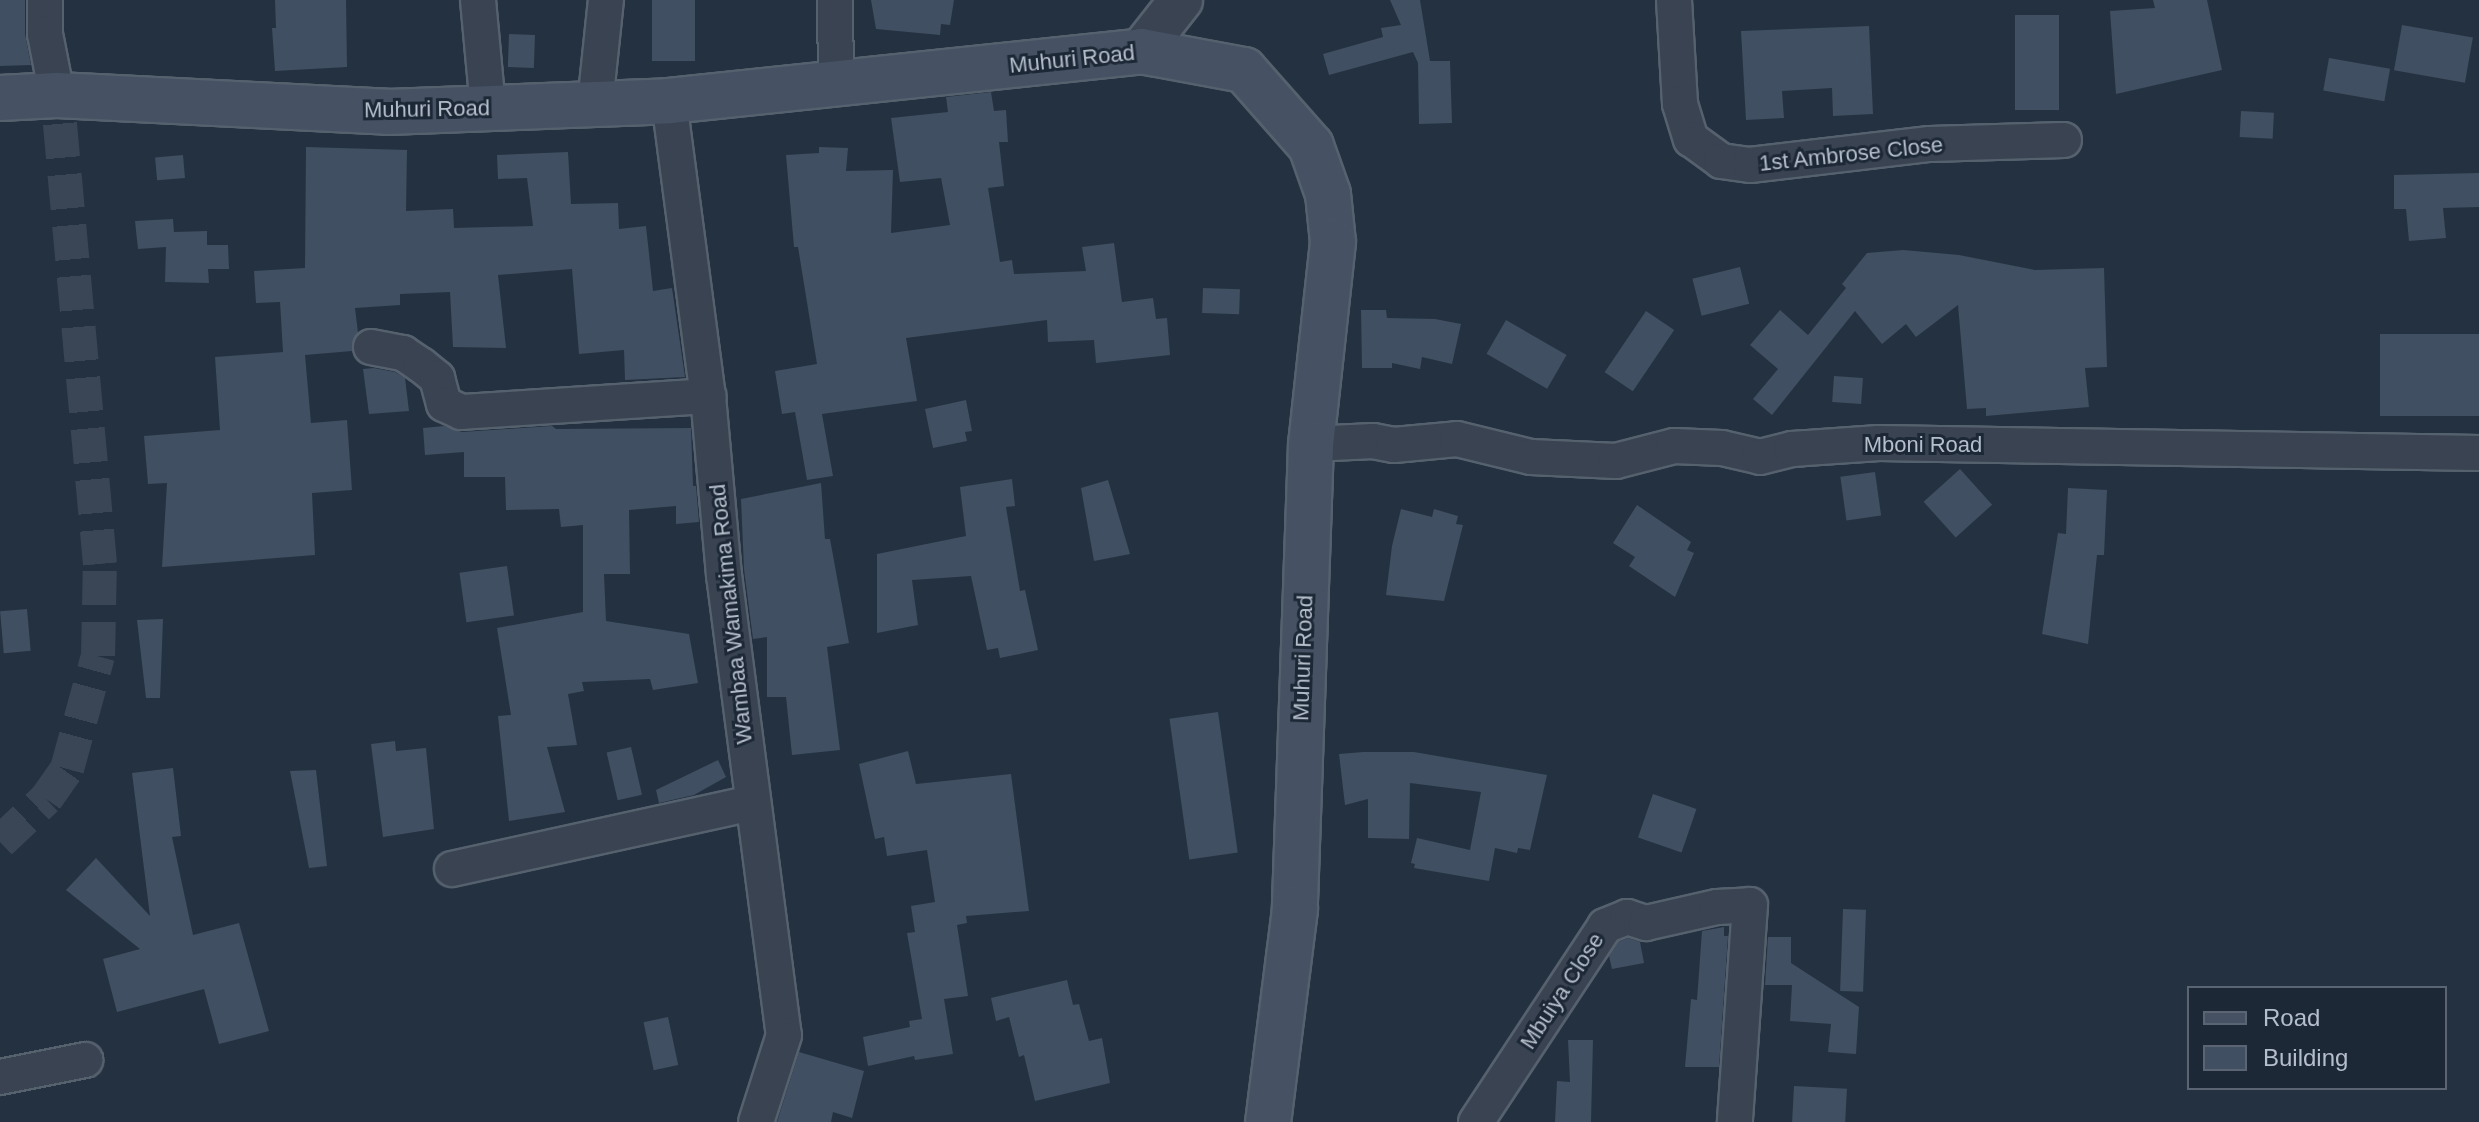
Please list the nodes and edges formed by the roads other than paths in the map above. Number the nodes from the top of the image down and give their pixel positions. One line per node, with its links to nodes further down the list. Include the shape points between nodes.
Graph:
1 (45, 0): 9 (street, via 45,34)
2 (478, 0): 13 (street)
3 (606, 0): 12 (street)
4 (835, 0): 8 (street)
5 (1181, 0): 7 (street)
6 (1674, 0): 14 (street, 1st Ambrose Close, via 1680,104 1691,139 1721,161 1750,165 1930,144)
7 (1141, 51): 8 (main road, Muhuri Road); 17 (main road, Muhuri Road, via 1244,70 1311,146 1328,194 1333,242)
8 (836, 83): 11 (main road, Muhuri Road)
9 (57, 95): 10 (main road, Muhuri Road); 13 (main road, Muhuri Road, via 388,112)
10 (0, 98)
11 (669, 101): 12 (main road, Muhuri Road); 16 (street, Wambaa Wamakima Road)
12 (595, 104): 13 (main road, Muhuri Road)
13 (488, 108)
14 (2064, 140)
15 (371, 347): 16 (street, via 403,353 421,365 437,378 444,404 461,412)
16 (708, 396): 19 (street, Wambaa Wamakima Road)
17 (1311, 444): 18 (street, Mboni Road, via 1457,439 1531,457 1616,461 1674,446 1722,448 1760,457 1792,449 1879,443); 24 (main road, Muhuri Road, via 1295,909)
18 (2479, 453)
19 (752, 803): 20 (street); 23 (street, Wambaa Wamakima Road, via 784,1035)
20 (452, 869)
21 (85, 1060): 22 (street)
22 (0, 1077)
23 (756, 1122)
24 (1268, 1122)
25 (1476, 1122): 26 (street, Mbuiya Close, via 1605,926 1627,917 1646,923 1750,905)
26 (1735, 1122)

